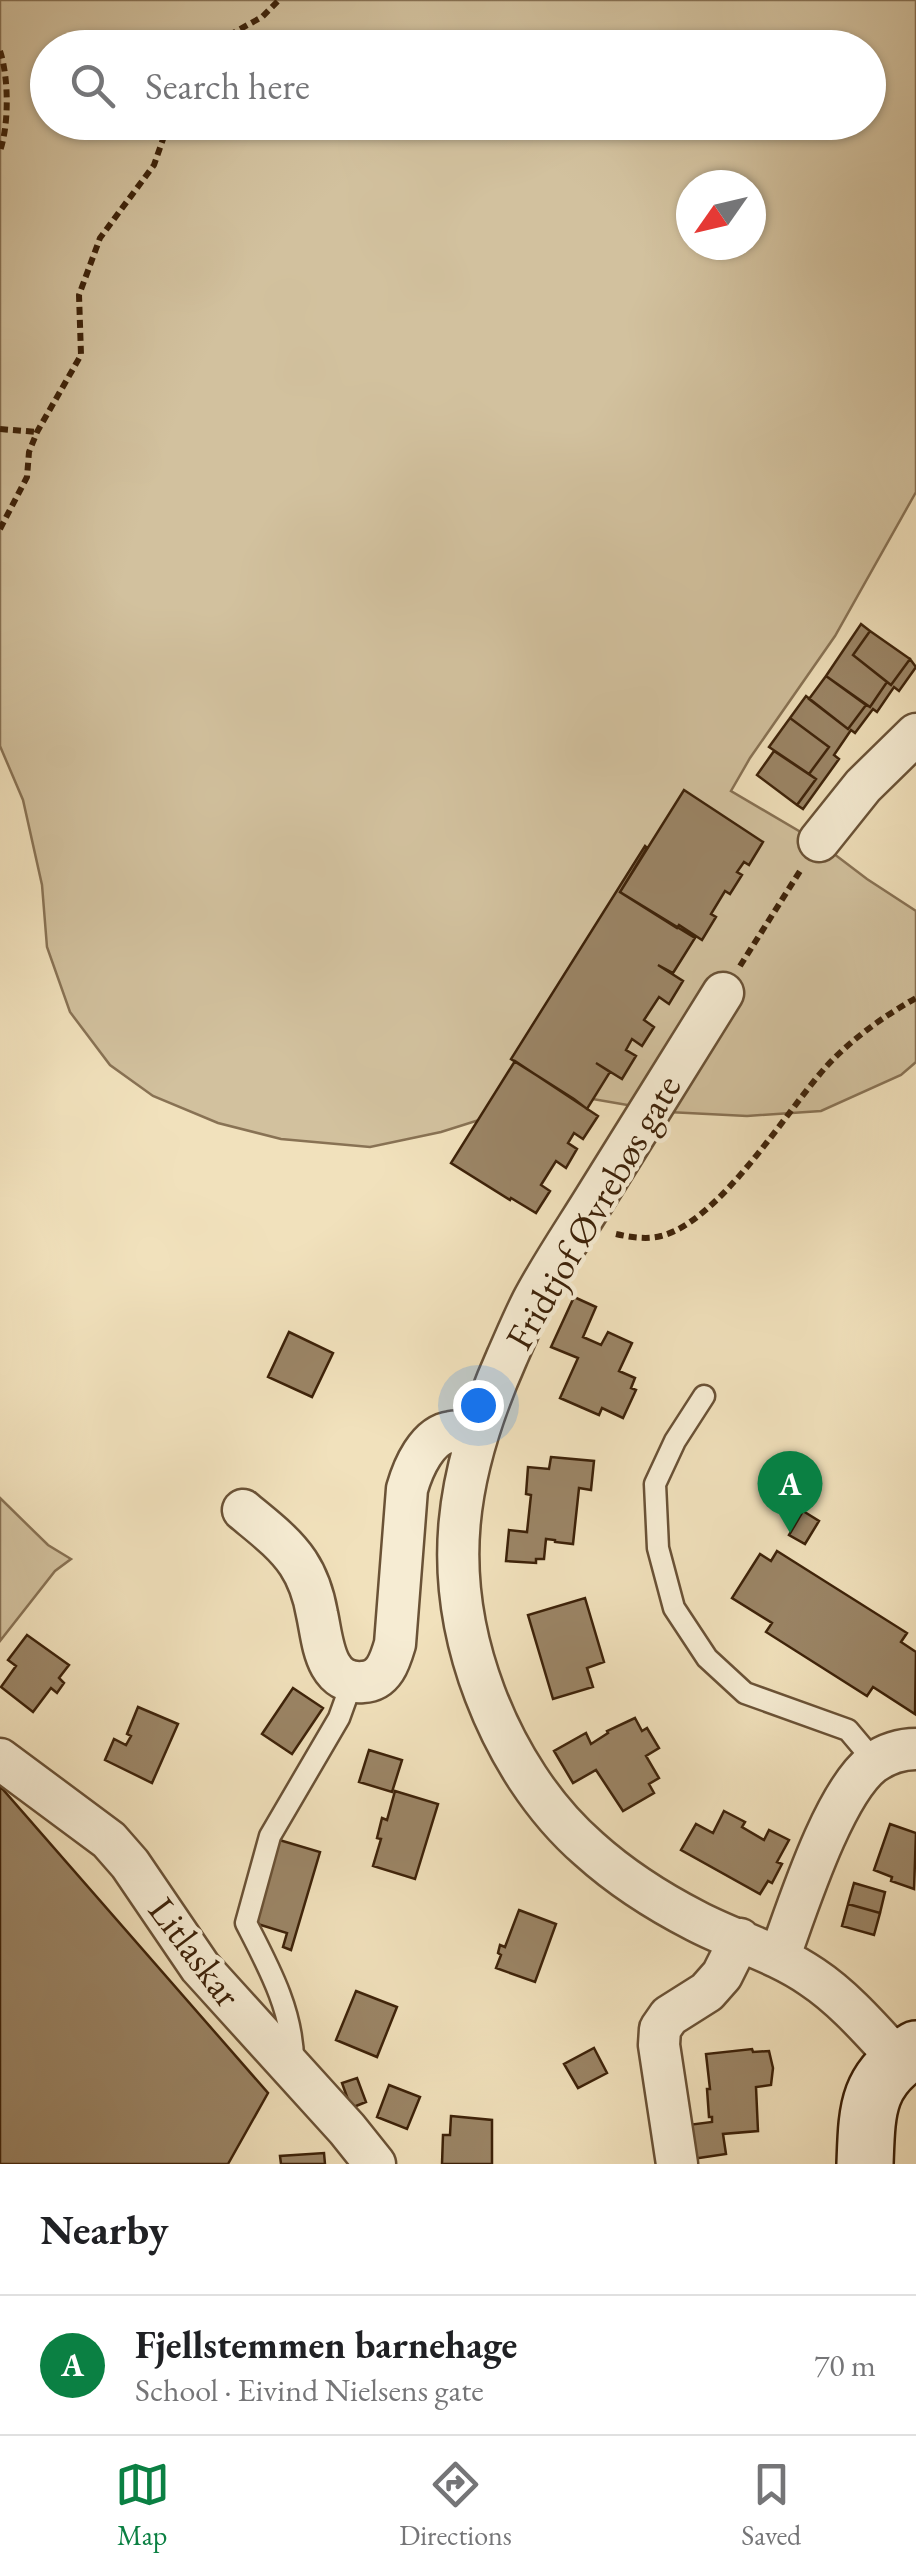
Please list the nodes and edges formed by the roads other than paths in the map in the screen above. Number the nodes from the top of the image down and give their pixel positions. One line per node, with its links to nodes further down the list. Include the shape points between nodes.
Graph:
1 (916, 734): 2 (street)
2 (819, 841)
3 (723, 993): 5 (street, Fridtjof Øvrebøs gate, via 532,1302)
4 (704, 1396): 10 (lane, via 655,1484 658,1548 674,1608 707,1658 746,1693 848,1730)
5 (476, 1437): 7 (street, via 446,1432 412,1470 390,1662 380,1676); 11 (street, Fridtjof Øvrebøs gate, via 460,1508 461,1608 472,1659 514,1758 546,1805 589,1849 696,1922)
6 (242, 1510): 7 (street, via 299,1564 313,1594 327,1661)
7 (352, 1682): 14 (lane, via 270,1836 246,1924 275,1980)
8 (916, 1749): 10 (street)
9 (0, 1759): 14 (street, Litlaskar, via 110,1840 200,1967)
10 (875, 1762): 12 (street, via 851,1789 824,1839)
11 (740, 1940): 12 (street, Fridtjof Øvrebøs gate); 16 (street, via 707,1992 660,2029)
12 (779, 1958): 13 (street, Fridtjof Øvrebøs gate)
13 (908, 2054): 17 (main road, via 884,2073 872,2095)
14 (293, 2069): 15 (street, Litlaskar)
15 (375, 2164)
16 (677, 2164)
17 (865, 2164)

